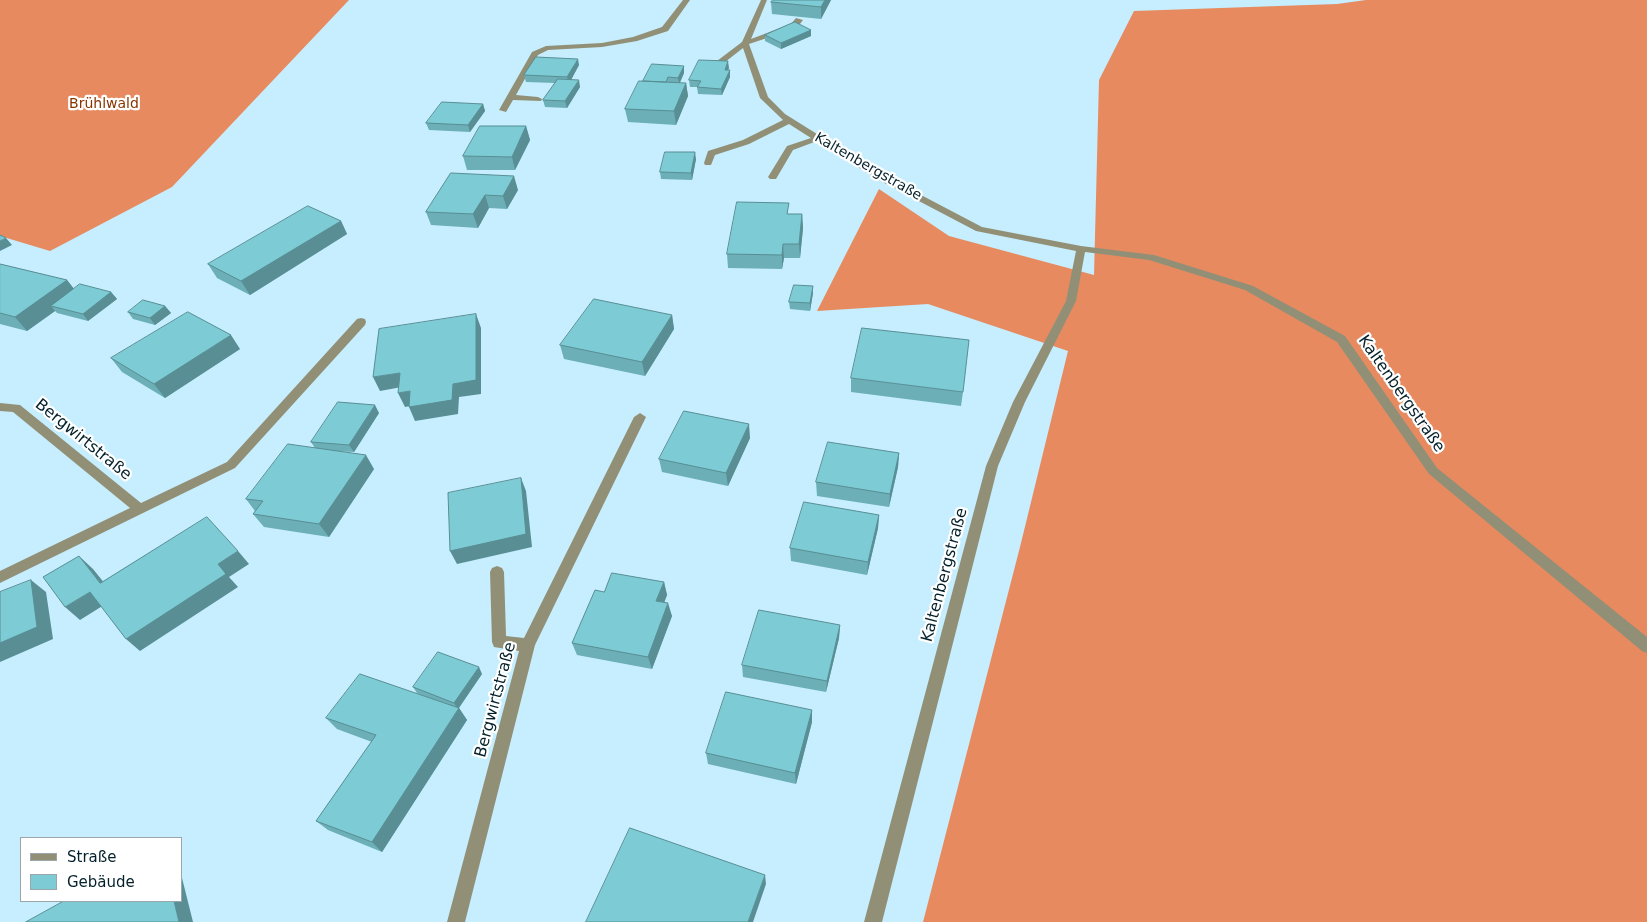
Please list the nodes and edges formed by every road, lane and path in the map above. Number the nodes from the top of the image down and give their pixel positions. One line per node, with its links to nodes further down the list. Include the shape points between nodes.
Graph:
1 (688, 0): 6 (street, via 665,28 658,31 602,45 546,48 535,54)
2 (764, 0): 4 (street)
3 (799, 20): 4 (street, via 794,26)
4 (744, 43): 5 (street); 9 (street, Kaltenbergstraße, via 764,98)
5 (717, 64)
6 (510, 97): 7 (street); 8 (street)
7 (538, 99)
8 (503, 110)
9 (790, 120): 10 (street, Kaltenbergstraße); 11 (street, via 746,142 711,153)
10 (818, 138): 12 (street, via 790,148); 13 (street, Kaltenbergstraße, via 878,176 979,229)
11 (708, 163)
12 (773, 177)
13 (1081, 249): 21 (street, Kaltenbergstraße, via 1150,257 1249,288 1341,339 1433,472); 23 (street, Kaltenbergstraße, via 1071,301 1019,402 992,466)
14 (361, 322): 17 (street, via 231,465)
15 (0, 407): 17 (street, Bergwirtstraße, via 16,408)
16 (640, 417): 20 (street, Bergwirtstraße)
17 (140, 509): 19 (street)
18 (497, 572): 20 (street, via 499,642)
19 (0, 577)
20 (528, 645): 22 (street, Bergwirtstraße)
21 (1647, 646)
22 (456, 922)
23 (874, 922)

